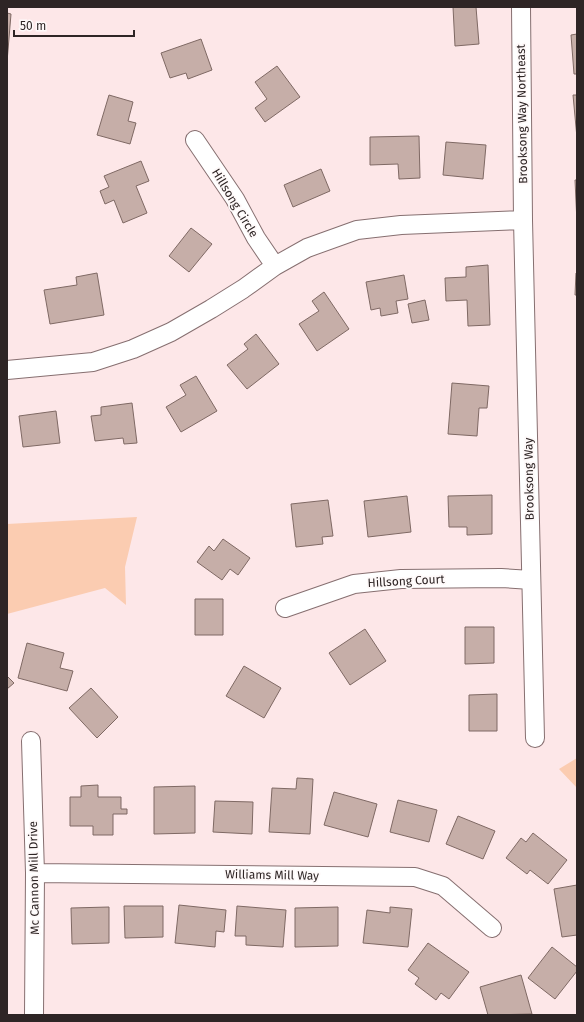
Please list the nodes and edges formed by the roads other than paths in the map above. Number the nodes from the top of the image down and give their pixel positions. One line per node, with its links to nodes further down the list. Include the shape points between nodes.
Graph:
1 (520, 7): 3 (street, Brooksong Way Northeast)
2 (195, 140): 4 (street, Hillsong Circle, via 235,199)
3 (523, 220): 4 (street, via 401,225 357,230 308,248); 6 (street, Brooksong Way)
4 (275, 266): 5 (street, via 211,309 171,332 133,349 94,362)
5 (7, 370)
6 (531, 580): 7 (street, Hillsong Court, via 401,579 354,584); 8 (street, Brooksong Way)
7 (285, 608)
8 (535, 738)
9 (31, 741): 10 (street, Mc Cannon Mill Drive)
10 (35, 873): 11 (street, Williams Mill Way, via 415,877 443,886); 12 (street, Mc Cannon Mill Drive)
11 (492, 928)
12 (34, 1015)

